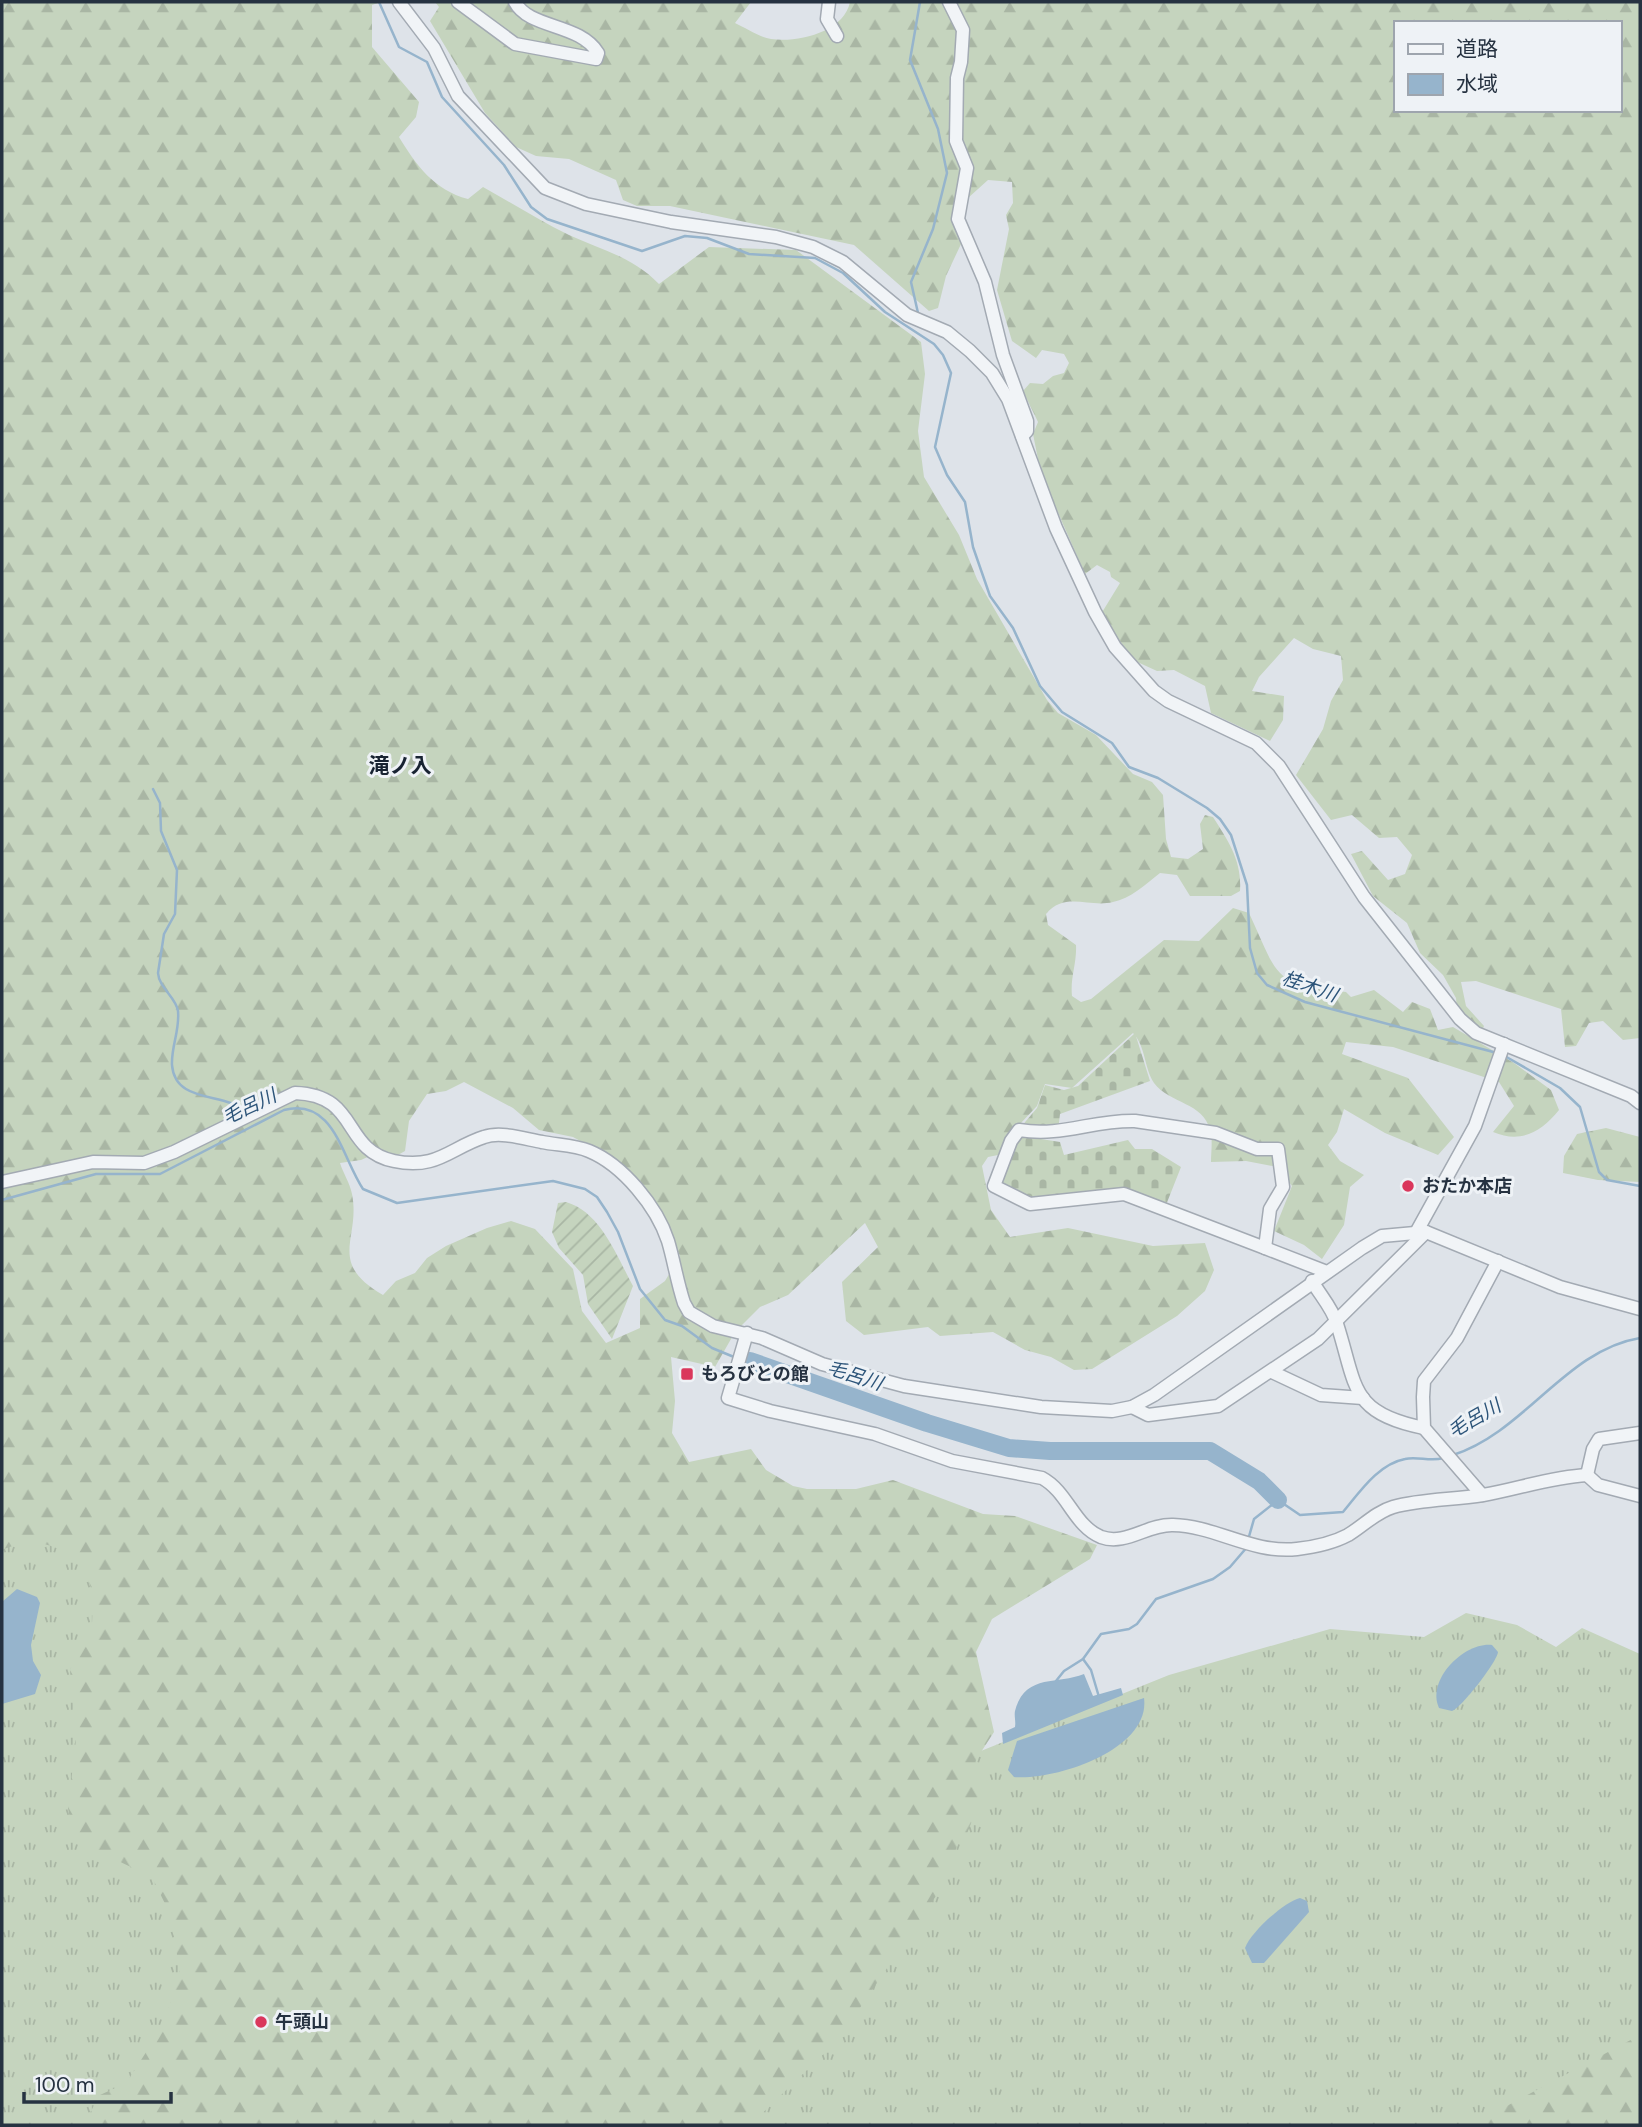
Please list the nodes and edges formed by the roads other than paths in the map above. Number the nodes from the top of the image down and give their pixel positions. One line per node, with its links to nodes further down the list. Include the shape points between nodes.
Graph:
1 (399, 2): 7 (street, via 434,48 458,96 545,188 586,204 709,230 776,237 834,256 907,315 947,332 970,351 1003,389)
2 (458, 2): 3 (street, via 515,44 596,59 593,44 523,12)
3 (515, 2)
4 (829, 2): 6 (street, via 827,19)
5 (949, 2): 7 (street, via 963,30 956,141 967,168 958,219 985,282 1003,355 1027,421)
6 (837, 36)
7 (1022, 436): 8 (street, via 1056,527 1115,647 1168,701 1264,749 1364,897 1460,1019 1476,1033)
8 (1504, 1046): 9 (street); 11 (street, via 1475,1126)
9 (1640, 1103)
10 (2, 1182): 18 (street, via 93,1162 144,1163 295,1093 337,1106 360,1143 379,1157 397,1161 432,1161 494,1135 580,1148 616,1168 658,1216 689,1312 712,1326)
11 (1421, 1232): 13 (street); 14 (street, via 1382,1236); 17 (street)
12 (1265, 1248): 12 (street, via 1124,1194 1030,1204 995,1186 1019,1130 1048,1134 1126,1120 1216,1133 1257,1149 1278,1149 1283,1187 1270,1209); 14 (street)
13 (1498, 1261): 16 (street, via 1560,1287); 22 (street, via 1457,1338 1424,1381)
14 (1327, 1272): 15 (street)
15 (1312, 1281): 17 (street); 21 (street)
16 (1640, 1309)
17 (1337, 1322): 19 (street); 20 (street, via 1348,1371)
18 (746, 1336): 21 (street, via 822,1364 904,1385 1041,1407 1112,1411); 25 (street, via 726,1396 875,1434 952,1461 1042,1478 1053,1484 1091,1532 1120,1541 1152,1527 1180,1525 1258,1548 1298,1549 1331,1542 1391,1508)
19 (1272, 1372): 20 (street, via 1321,1395); 21 (street, via 1213,1407 1148,1415)
20 (1363, 1398): 22 (street, via 1381,1415)
21 (1132, 1407)
22 (1424, 1428): 25 (street)
23 (1640, 1433): 24 (street, via 1599,1439)
24 (1587, 1475): 25 (street); 26 (street, via 1598,1485)
25 (1482, 1495)
26 (1640, 1496)

